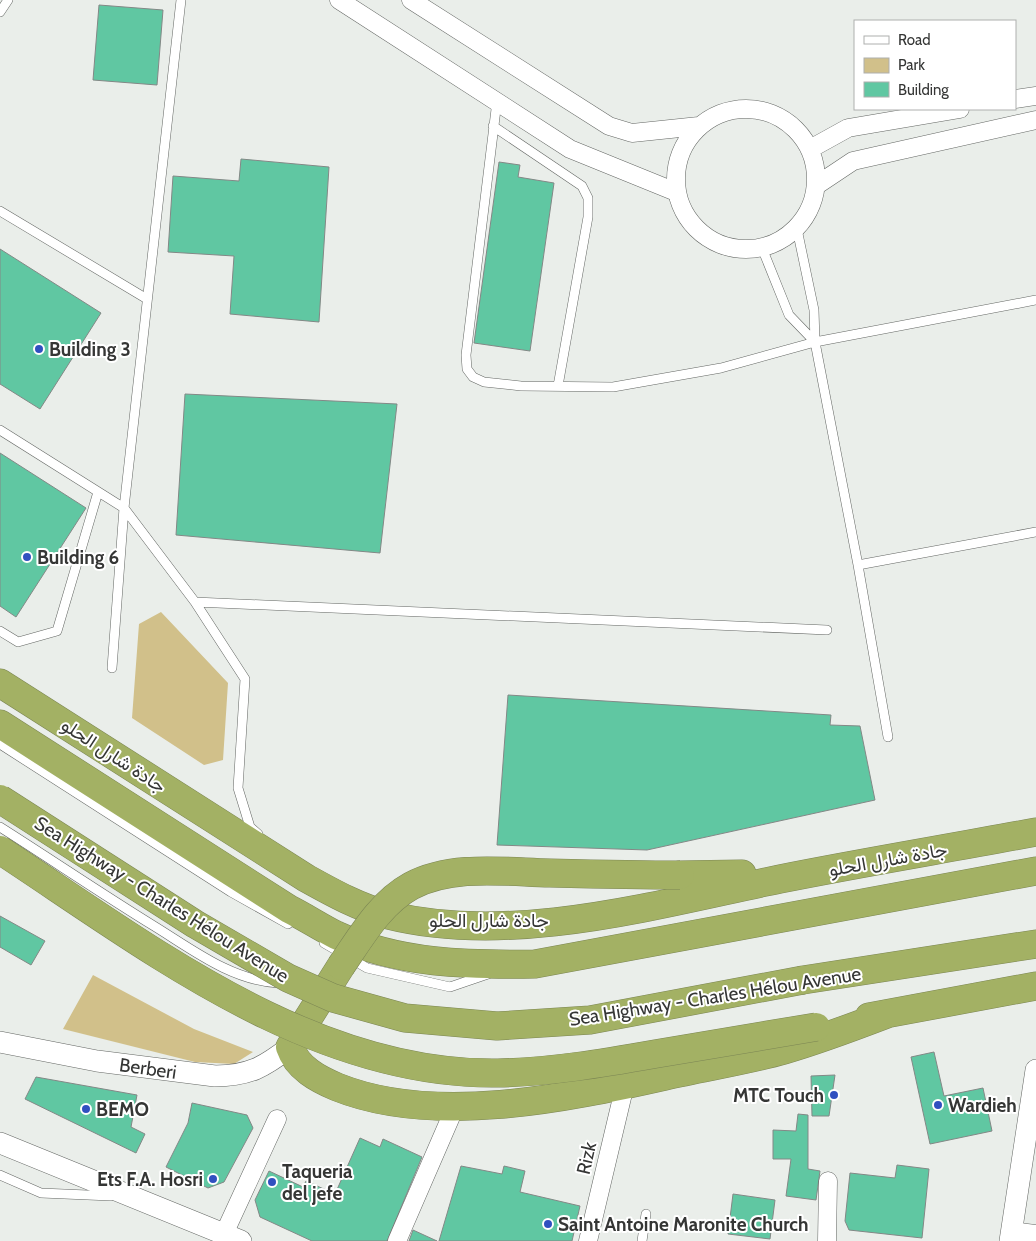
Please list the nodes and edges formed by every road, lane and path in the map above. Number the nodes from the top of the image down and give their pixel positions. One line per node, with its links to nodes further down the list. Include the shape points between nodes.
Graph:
1 (8, 0): 5 (lane)
2 (180, 0): 19 (lane)
3 (339, 0): 8 (street)
4 (411, 0): 12 (street, via 609,126 632,132)
5 (0, 12)
6 (1036, 96): 7 (street)
7 (1016, 99)
8 (497, 102): 11 (lane); 15 (street, via 570,149)
9 (954, 110): 13 (street, via 848,128)
10 (1036, 120): 14 (street, via 853,161)
11 (493, 126): 22 (lane, via 582,186 588,198 588,217); 22 (lane, via 467,369 473,377 484,382)
12 (698, 126): 13 (street, via 733,109 753,109 776,115 796,129); 15 (street, via 684,145 676,168)
13 (810, 149): 14 (street, via 816,166)
14 (817, 184): 17 (street, via 814,201)
15 (676, 192): 18 (street, via 684,213 698,231 717,244 740,250)
16 (0, 211): 19 (lane)
17 (797, 229): 18 (street, via 781,241); 21 (lane, via 814,310)
18 (762, 248): 21 (lane, via 789,316)
19 (147, 299): 25 (lane)
20 (1036, 300): 21 (lane)
21 (814, 342): 22 (lane, via 721,368 667,378 613,387); 27 (lane)
22 (558, 386)
23 (0, 430): 24 (lane)
24 (98, 492): 25 (lane); 30 (lane, via 57,631 18,642)
25 (124, 508): 28 (lane); 31 (lane)
26 (1036, 532): 27 (lane)
27 (858, 565): 34 (lane)
28 (195, 602): 29 (lane); 42 (lane, via 245,679 238,788 250,827)
29 (827, 630)
30 (0, 631)
31 (112, 668)
32 (0, 682): 42 (highway, جادة شارل الحلو)
33 (0, 724): 46 (highway, جادة شارل الحلو, via 289,909 336,935 374,949 425,960 474,965)
34 (888, 737)
35 (0, 744): 43 (lane, via 231,892)
36 (0, 799): 45 (highway, Sea Highway - Charles Hélou Avenue, bridge, via 195,924 288,978 333,998 405,1018 497,1026 590,1020 803,980)
37 (0, 827): 47 (lane, via 84,883 225,969 273,983 298,984)
38 (1036, 832): 41 (highway, جادة شارل الحلو)
39 (0, 850): 49 (highway, bridge, via 174,964 228,995 270,1017 390,1062 496,1073 529,1072 616,1061)
40 (1036, 871): 46 (highway, جادة شارل الحلو, via 535,964)
41 (811, 873): 42 (highway, جادة شارل الحلو, via 593,917 519,924 460,924 389,915 350,902); 47 (highway, bridge, via 486,872 438,876 409,887 394,899)
42 (306, 878)
43 (299, 930)
44 (316, 939): 46 (lane, via 367,968 450,987)
45 (1036, 944)
46 (517, 964)
47 (328, 974): 51 (highway)
48 (1036, 986): 49 (highway)
49 (887, 1014): 53 (highway, via 782,1050)
50 (0, 1042): 51 (street, Berberi, via 97,1061 215,1076 254,1071)
51 (290, 1047): 54 (highway, via 292,1055 303,1068 323,1081 355,1094 405,1105)
52 (1036, 1070): 62 (street)
53 (625, 1085): 54 (highway, via 545,1099); 65 (street, Rizk)
54 (456, 1105): 64 (street)
55 (277, 1119): 63 (street)
56 (0, 1143): 59 (street)
57 (0, 1175): 59 (lane, via 41,1193)
58 (828, 1182): 67 (street)
59 (134, 1197): 63 (street)
60 (646, 1214): 66 (lane)
61 (1036, 1234): 62 (street)
62 (1011, 1236)
63 (233, 1237)
64 (398, 1241)
65 (588, 1241)
66 (642, 1241)
67 (827, 1241)

